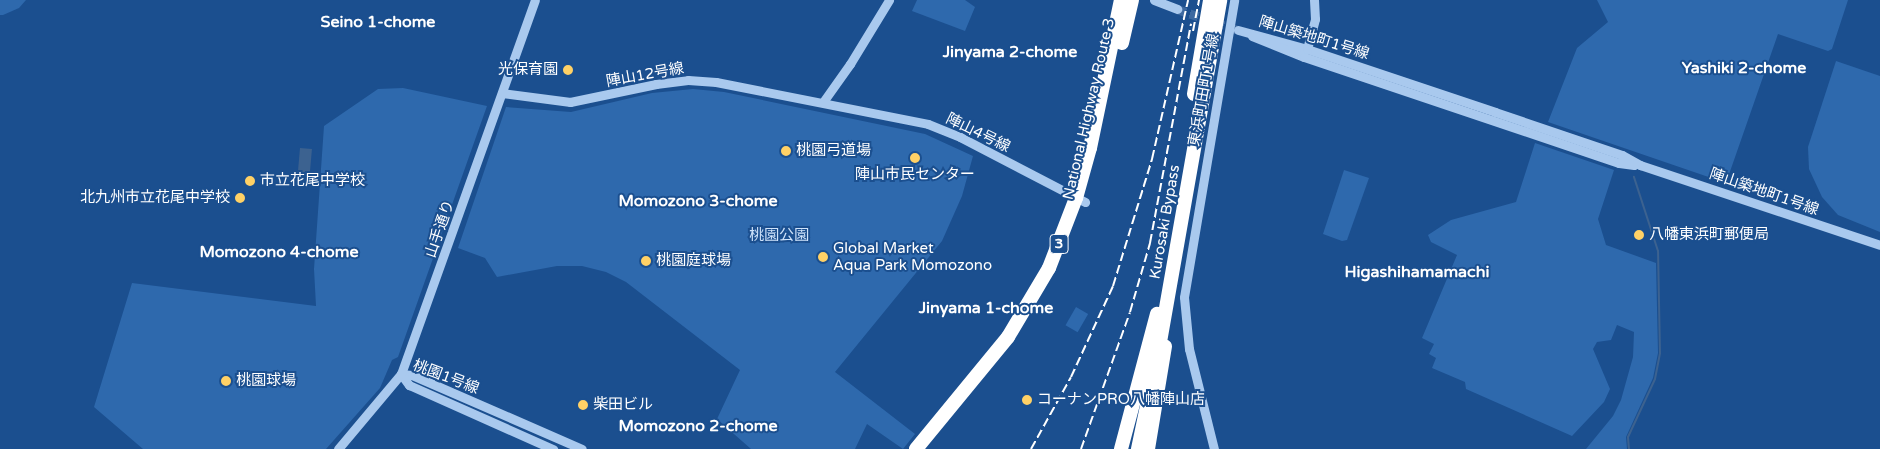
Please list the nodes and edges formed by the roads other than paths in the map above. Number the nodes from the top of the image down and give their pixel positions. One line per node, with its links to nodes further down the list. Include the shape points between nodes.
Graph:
1 (535, 0): 12 (street, 山手通り)
2 (889, 0): 13 (street)
3 (1121, 0): 15 (highway, National Highway Route 3 / 3)
4 (1132, 0): 15 (highway, National Highway Route 3 / 3)
5 (1154, 0): 10 (street)
6 (1210, 0): 18 (highway, Kurosaki Bypass, bridge)
7 (1220, 0): 17 (highway, Kurosaki Bypass, bridge)
8 (1234, 0): 29 (street, 東浜町田町1号線, via 1184,297 1189,349)
9 (1314, 0): 11 (street, via 1315,18)
10 (1177, 8)
11 (1307, 49): 14 (street, 陣山築地町1号線, via 1622,155); 14 (street, 陣山築地町1号線, via 1238,30 1267,45 1619,163)
12 (502, 93): 13 (street, 陣山12号線, via 575,102 688,80); 19 (street, 山手通り)
13 (823, 102): 15 (street, 陣山4号線, via 928,124)
14 (1640, 165): 16 (street, 陣山築地町1号線)
15 (1081, 200): 23 (highway, National Highway Route 3 / 3, via 1048,268 1008,337); 24 (highway, National Highway Route 3 / 3, via 1057,270 1019,336)
16 (1880, 246)
17 (1172, 275): 27 (highway, Kurosaki Bypass, bridge); 28 (highway, bridge, via 1162,376)
18 (1156, 314): 25 (highway); 26 (highway, Kurosaki Bypass)
19 (402, 374): 20 (street, 山手通り); 21 (street, 桃園1号線, via 409,385); 22 (street, 桃園1号線, via 412,375)
20 (338, 449)
21 (553, 449)
22 (582, 449)
23 (916, 449)
24 (927, 449)
25 (1121, 449)
26 (1129, 449)
27 (1138, 449)
28 (1148, 449)
29 (1214, 449)

